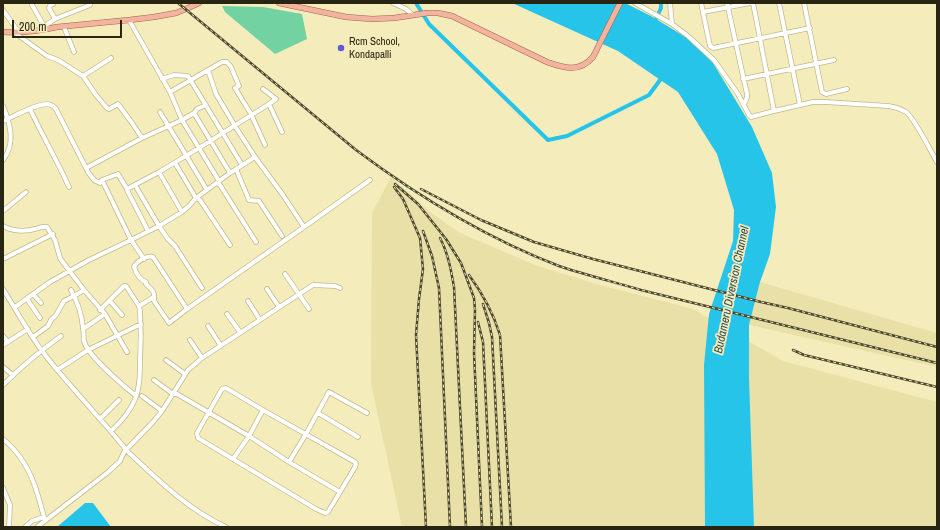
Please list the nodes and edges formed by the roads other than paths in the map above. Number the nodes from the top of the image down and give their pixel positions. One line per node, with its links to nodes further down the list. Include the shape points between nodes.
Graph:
1 (31, 3): 23 (street)
2 (52, 3): 19 (street, via 49,8)
3 (199, 3): 20 (main road, via 176,13)
4 (279, 3): 18 (main road, via 346,17 372,19)
5 (393, 3): 18 (street, via 406,8)
6 (620, 3): 18 (main road, via 593,57 589,62 572,69 547,62 452,16 438,13)
7 (635, 3): 21 (street)
8 (670, 3): 21 (street)
9 (701, 3): 17 (street)
10 (750, 3): 15 (street)
11 (753, 3): 28 (street)
12 (779, 3): 27 (street)
13 (804, 3): 24 (street)
14 (90, 5): 19 (street)
15 (728, 5): 17 (street); 29 (street)
16 (3, 10): 26 (street)
17 (703, 12): 29 (street, via 710,46 713,48)
18 (413, 15)
19 (55, 19): 23 (street)
20 (129, 20): 22 (main road); 38 (street)
21 (672, 24): 46 (street, via 714,60)
22 (64, 27): 23 (main road); 30 (street)
23 (45, 28): 26 (main road)
24 (810, 28): 27 (street); 33 (street)
25 (3, 32): 26 (main road)
26 (17, 32): 37 (street, via 47,56)
27 (785, 33): 28 (street); 34 (street)
28 (760, 38): 29 (street); 36 (street)
29 (736, 44): 39 (street)
30 (74, 52)
31 (111, 58): 37 (street)
32 (834, 60): 33 (street)
33 (817, 64): 34 (street); 42 (street, via 822,92 826,94)
34 (792, 69): 36 (street); 47 (street)
35 (208, 70): 40 (street); 53 (street, via 224,61 228,63 239,86 235,88); 56 (street, via 216,94)
36 (767, 75): 39 (street); 50 (street)
37 (84, 76): 60 (street, via 107,108 118,104)
38 (162, 78): 40 (street, via 174,75 188,76); 43 (street)
39 (743, 79): 46 (street, via 747,94)
40 (190, 81): 43 (street); 45 (street)
41 (263, 89): 44 (street, via 276,99)
42 (847, 89)
43 (170, 92): 55 (street)
44 (269, 104): 53 (street); 58 (street)
45 (206, 105): 52 (street); 59 (street)
46 (744, 105): 50 (street, via 751,117)
47 (800, 105): 50 (street); 67 (street, via 826,102 897,108 908,113)
48 (3, 106): 54 (street)
49 (30, 109): 54 (street); 70 (street, via 42,104 54,106); 78 (street)
50 (774, 111)
51 (160, 112): 57 (street)
52 (194, 113): 55 (street); 61 (street)
53 (251, 114): 56 (street); 62 (street)
54 (5, 120): 66 (street, via 10,129 10,143)
55 (182, 120): 57 (street); 63 (street)
56 (235, 126): 59 (street); 65 (street)
57 (169, 127): 60 (street); 64 (street)
58 (282, 132)
59 (223, 133): 61 (street); 69 (street)
60 (142, 138): 70 (street)
61 (211, 140): 63 (street); 73 (street)
62 (265, 145)
63 (199, 148): 64 (street); 76 (street)
64 (187, 156): 68 (street); 80 (street)
65 (255, 157): 69 (street); 87 (street)
66 (3, 160)
67 (937, 162)
68 (175, 163): 72 (street); 82 (street)
69 (242, 165): 71 (street)
70 (86, 168): 74 (street, via 94,180 100,183)
71 (236, 169): 73 (street); 90 (street, via 249,200 259,201)
72 (158, 172): 77 (street); 84 (street)
73 (230, 173): 76 (street)
74 (102, 180): 79 (street, via 118,174); 91 (street)
75 (370, 180): 87 (street)
76 (219, 181): 80 (street); 92 (street, via 218,184)
77 (135, 185): 79 (street); 86 (street)
78 (68, 187)
79 (127, 189): 88 (street)
80 (207, 190): 82 (street)
81 (26, 192): 83 (street)
82 (196, 198): 84 (street); 93 (street, via 200,200)
83 (3, 211)
84 (182, 212): 86 (street)
85 (3, 226): 89 (street, via 9,229 34,230 46,226)
86 (159, 226): 88 (street); 98 (street)
87 (304, 227): 115 (street)
88 (148, 231): 91 (street)
89 (53, 234): 95 (street); 96 (street, via 60,258)
90 (282, 236)
91 (131, 240): 94 (street); 96 (street)
92 (256, 242)
93 (230, 245)
94 (144, 259): 109 (street, via 135,265 135,269 140,279 154,292); 115 (street, via 154,257)
95 (3, 260)
96 (69, 271): 103 (street); 104 (street)
97 (285, 274): 105 (street)
98 (202, 288)
99 (340, 288): 105 (street, via 313,285)
100 (3, 289): 113 (street)
101 (267, 289): 114 (street)
102 (71, 290): 106 (street)
103 (84, 290): 106 (street); 117 (street)
104 (33, 294): 107 (street); 111 (street)
105 (299, 294): 114 (street); 116 (street)
106 (74, 296): 126 (street); 131 (street, via 64,301 48,326)
107 (27, 299): 113 (street); 121 (street)
108 (110, 300): 112 (street, via 126,286); 117 (street); 120 (street)
109 (154, 300): 112 (street, via 152,298); 115 (street, via 169,323)
110 (248, 301): 122 (street)
111 (41, 303)
112 (139, 306): 123 (street)
113 (15, 307): 125 (street)
114 (279, 307): 122 (street)
115 (187, 309)
116 (309, 309)
117 (100, 310): 118 (street)
118 (105, 314): 126 (street); 128 (street)
119 (227, 314): 127 (street)
120 (122, 315)
121 (40, 318)
122 (260, 320): 127 (street)
123 (141, 324): 128 (street); 148 (street, via 140,378)
124 (208, 326): 135 (street)
125 (28, 329): 131 (street); 133 (street)
126 (83, 329): 137 (street, via 83,340)
127 (240, 332): 135 (street)
128 (118, 335): 137 (street); 138 (street)
129 (3, 336): 133 (street)
130 (61, 336): 136 (street)
131 (33, 337): 136 (street)
132 (190, 340): 139 (street)
133 (8, 342): 134 (street)
134 (3, 345)
135 (221, 346): 139 (street)
136 (41, 350): 142 (street); 144 (street)
137 (88, 350): 142 (street); 148 (street)
138 (127, 352)
139 (202, 358): 143 (street)
140 (166, 360): 143 (street)
141 (3, 367): 144 (street)
142 (57, 370): 156 (street)
143 (185, 374): 147 (street)
144 (13, 375): 146 (street)
145 (154, 380): 147 (street)
146 (3, 385)
147 (173, 394): 152 (street); 153 (street)
148 (136, 396): 157 (street, via 120,423)
149 (142, 396): 152 (street)
150 (119, 400): 156 (street)
151 (263, 410): 153 (street, via 224,388); 158 (street); 159 (street)
152 (162, 411): 162 (street)
153 (209, 412): 159 (street); 163 (street, via 197,432 198,438)
154 (318, 413): 155 (street, via 329,392); 158 (street); 160 (street)
155 (367, 413)
156 (100, 419): 157 (street)
157 (111, 431): 162 (street)
158 (306, 434): 164 (street); 166 (street, via 355,462 355,467)
159 (250, 436): 163 (street); 164 (street)
160 (358, 437)
161 (3, 439): 167 (street, via 21,457 29,472 39,495)
162 (126, 450): 167 (street, via 108,473); 171 (street, via 189,506)
163 (233, 459): 166 (street, via 325,513)
164 (289, 462): 166 (street)
165 (3, 488): 168 (street, via 10,505)
166 (340, 492)
167 (44, 519): 169 (street, via 32,521); 170 (street)
168 (9, 527)
169 (26, 527)
170 (37, 527)
171 (226, 527)

